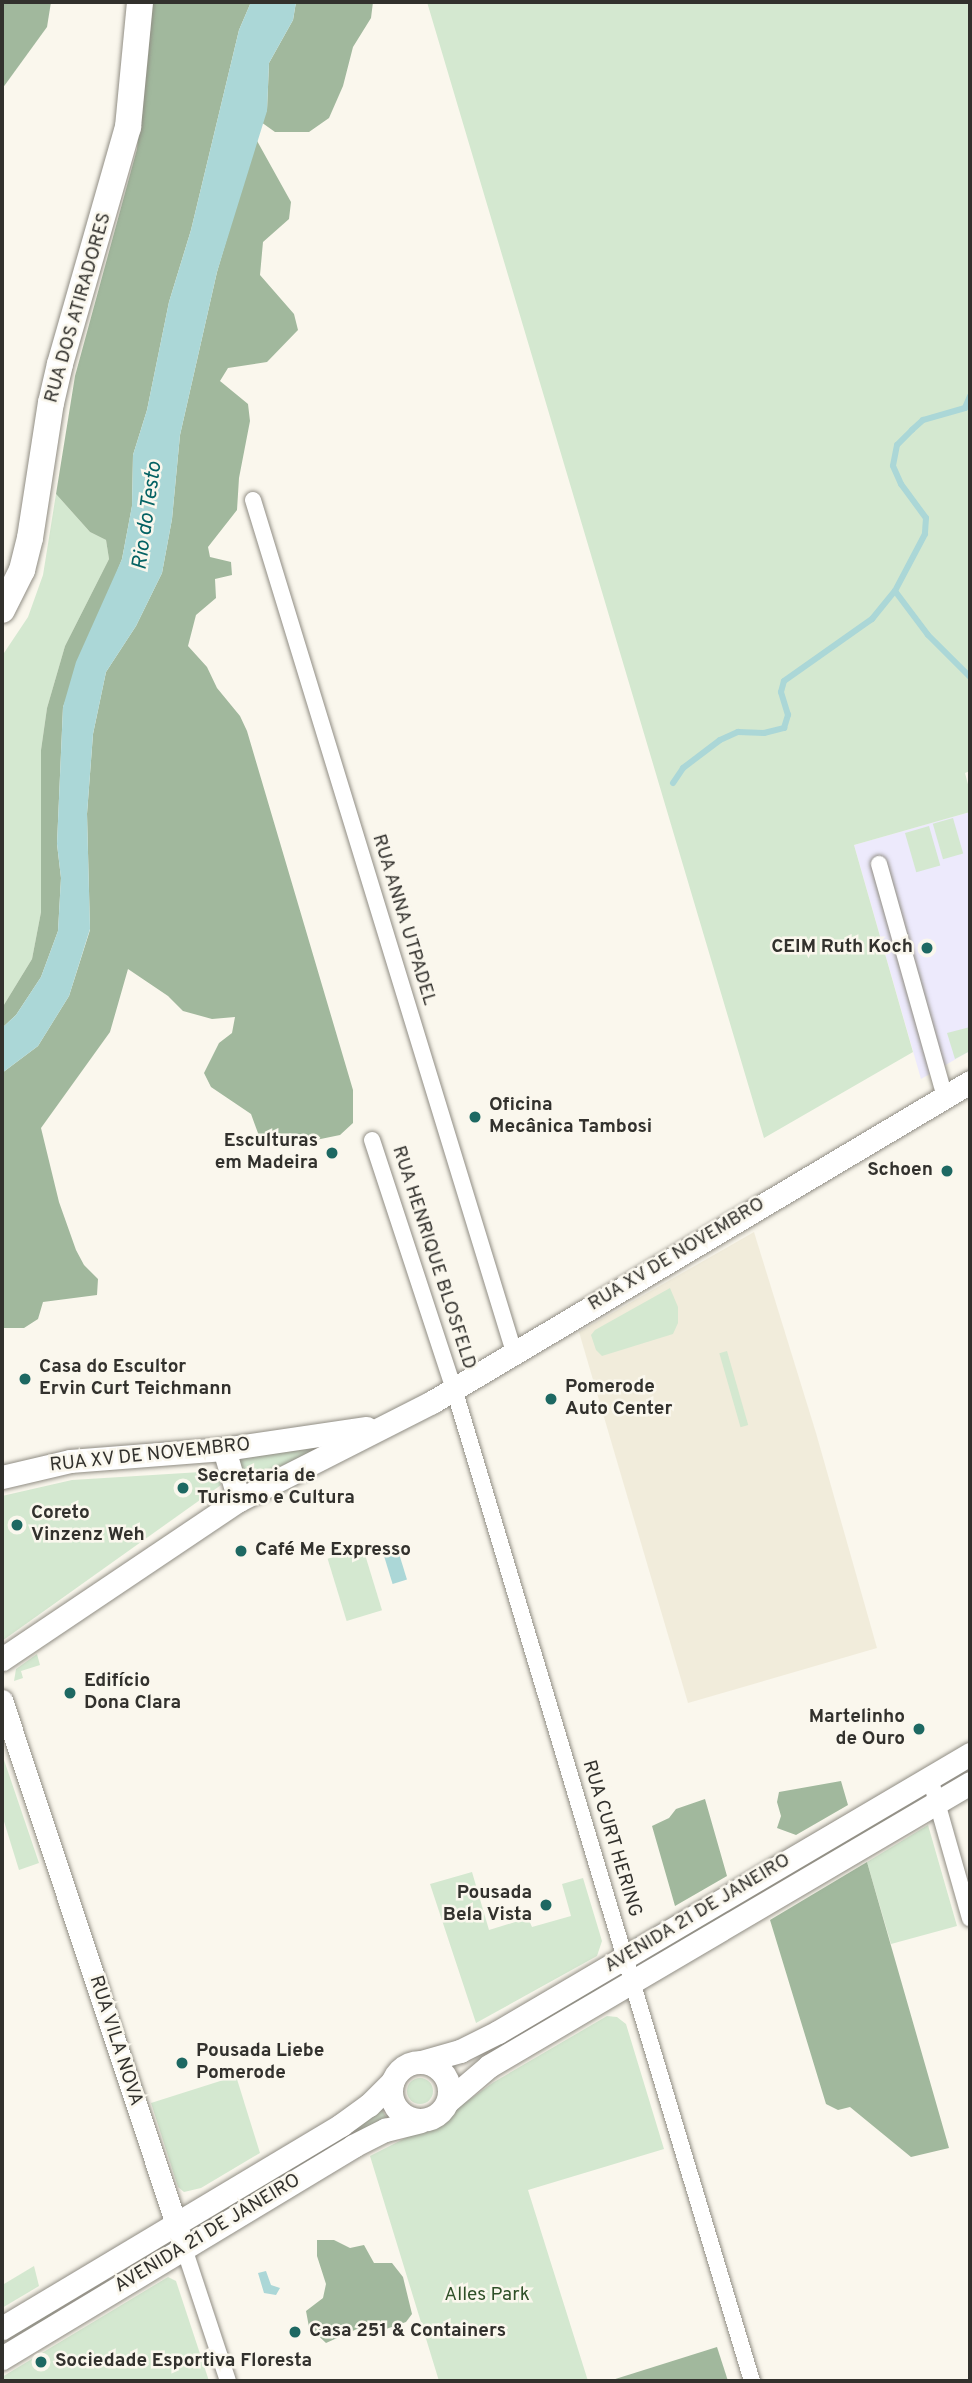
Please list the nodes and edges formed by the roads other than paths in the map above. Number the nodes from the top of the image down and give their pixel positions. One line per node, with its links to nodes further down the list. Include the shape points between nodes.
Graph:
1 (140, 2): 3 (main road, RUA DOS ATIRADORES, via 128,127 57,377 22,570)
2 (253, 500): 8 (street, RUA ANNA UTPADEL)
3 (2, 610)
4 (878, 864): 6 (street)
5 (970, 1082): 6 (main road, RUA XV DE NOVEMBRO)
6 (945, 1097): 8 (main road, RUA XV DE NOVEMBRO)
7 (372, 1140): 9 (street, RUA HENRIQUE BLOSFELD)
8 (514, 1352): 9 (main road, RUA XV DE NOVEMBRO)
9 (454, 1389): 10 (main road, RUA XV DE NOVEMBRO); 21 (street, RUA CURT HERING)
10 (383, 1426): 11 (main road, RUA XV DE NOVEMBRO); 13 (main road, RUA XV DE NOVEMBRO)
11 (224, 1449): 12 (main road, RUA XV DE NOVEMBRO, via 71,1461); 13 (main road)
12 (2, 1477)
13 (239, 1500): 14 (main road, RUA XV DE NOVEMBRO)
14 (2, 1659)
15 (2, 1700): 27 (street, RUA VILA NOVA)
16 (970, 1754): 17 (main road, AVENIDA 21 DE JANEIRO)
17 (929, 1778): 19 (street); 21 (main road, AVENIDA 21 DE JANEIRO)
18 (970, 1783): 19 (main road, AVENIDA 21 DE JANEIRO)
19 (937, 1803): 20 (street); 22 (main road, AVENIDA 21 DE JANEIRO)
20 (970, 1918)
21 (625, 1958): 22 (street, RUA CURT HERING); 23 (main road, AVENIDA 21 DE JANEIRO, via 476,2044)
22 (633, 1982): 25 (main road, AVENIDA 21 DE JANEIRO, via 489,2066); 34 (street, RUA CURT HERING)
23 (421, 2062): 24 (main road, via 403,2067); 25 (main road, via 444,2074)
24 (392, 2082): 26 (main road, via 396,2108); 27 (main road, AVENIDA 21 DE JANEIRO, via 358,2114)
25 (448, 2101): 26 (main road, via 438,2116)
26 (420, 2121): 28 (main road, AVENIDA 21 DE JANEIRO, via 371,2137)
27 (176, 2224): 28 (street, RUA VILA NOVA); 29 (main road, AVENIDA 21 DE JANEIRO)
28 (184, 2248): 30 (main road, AVENIDA 21 DE JANEIRO); 33 (street, RUA VILA NOVA)
29 (72, 2286): 30 (main road); 31 (main road, AVENIDA 21 DE JANEIRO)
30 (85, 2308): 32 (main road, AVENIDA 21 DE JANEIRO)
31 (2, 2328)
32 (2, 2358)
33 (228, 2381)
34 (752, 2381)

